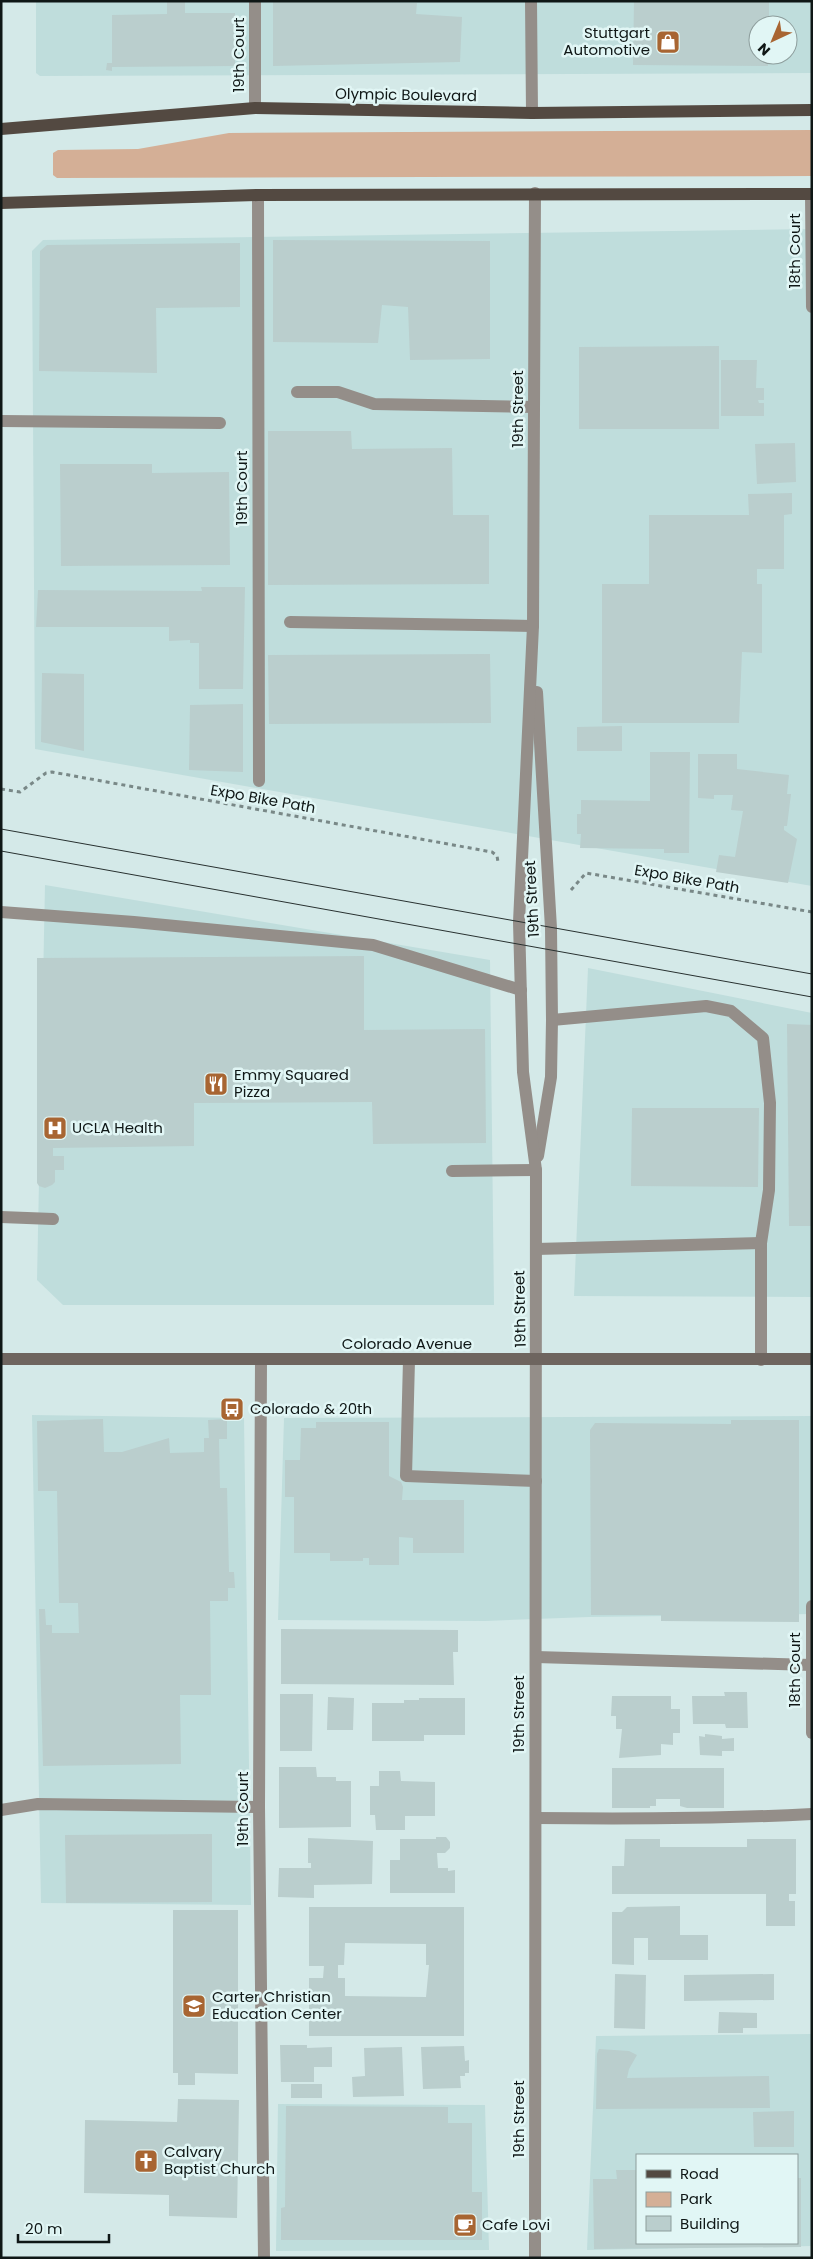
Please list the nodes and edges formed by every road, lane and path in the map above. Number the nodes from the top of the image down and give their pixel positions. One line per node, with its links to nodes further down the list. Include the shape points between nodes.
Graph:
1 (255, 1): 3 (street, 19th Court)
2 (531, 1): 5 (street)
3 (255, 108): 5 (main road, Olympic Boulevard); 6 (main road, Olympic Boulevard)
4 (812, 110): 5 (main road, Olympic Boulevard)
5 (532, 113)
6 (1, 129)
7 (535, 193): 8 (main road); 9 (main road); 13 (street, 19th Street)
8 (811, 194): 11 (street, 18th Court)
9 (258, 195): 10 (main road); 18 (street, 19th Court)
10 (1, 203)
11 (812, 307)
12 (297, 392): 13 (street, via 338,392 374,404)
13 (534, 407): 17 (street, 19th Street)
14 (1, 420): 15 (street)
15 (220, 423)
16 (290, 622): 17 (street)
17 (533, 626): 24 (street, 19th Street, via 519,922); 25 (street, 19th Street, via 551,928)
18 (260, 781)
19 (1, 789): 20 (path, Expo Bike Path, via 20,792 52,772 492,852)
20 (499, 864)
21 (565, 892): 23 (path, Expo Bike Path, via 586,873)
22 (1, 912): 24 (street, via 373,945)
23 (812, 912)
24 (521, 990): 26 (street, 19th Street, via 523,1072)
25 (552, 1020): 26 (street, 19th Street, via 551,1077); 30 (street, via 706,1006 731,1011 763,1038 770,1103 768,1190)
26 (536, 1170): 27 (street); 31 (street, 19th Street)
27 (452, 1171)
28 (1, 1217): 29 (street)
29 (53, 1220)
30 (761, 1243): 31 (street); 37 (street)
31 (536, 1249): 36 (street, 19th Street)
32 (1, 1359): 34 (main road, Colorado Avenue)
33 (812, 1359): 37 (main road, Colorado Avenue)
34 (260, 1360): 35 (main road, Colorado Avenue); 43 (street, 19th Court)
35 (409, 1360): 36 (main road, Colorado Avenue); 38 (street, via 406,1476)
36 (537, 1360): 37 (main road, Colorado Avenue); 38 (street, 19th Street)
37 (761, 1360)
38 (536, 1480): 40 (street, 19th Street)
39 (812, 1606): 41 (street, 18th Court)
40 (536, 1657): 41 (street); 46 (street, 19th Street)
41 (811, 1664): 42 (street, 18th Court)
42 (812, 1734)
43 (259, 1807): 44 (street, via 38,1804); 47 (street, 19th Court)
44 (1, 1810)
45 (812, 1814): 46 (street, via 652,1820)
46 (536, 1818): 48 (street, 19th Street)
47 (264, 2258)
48 (535, 2258)

